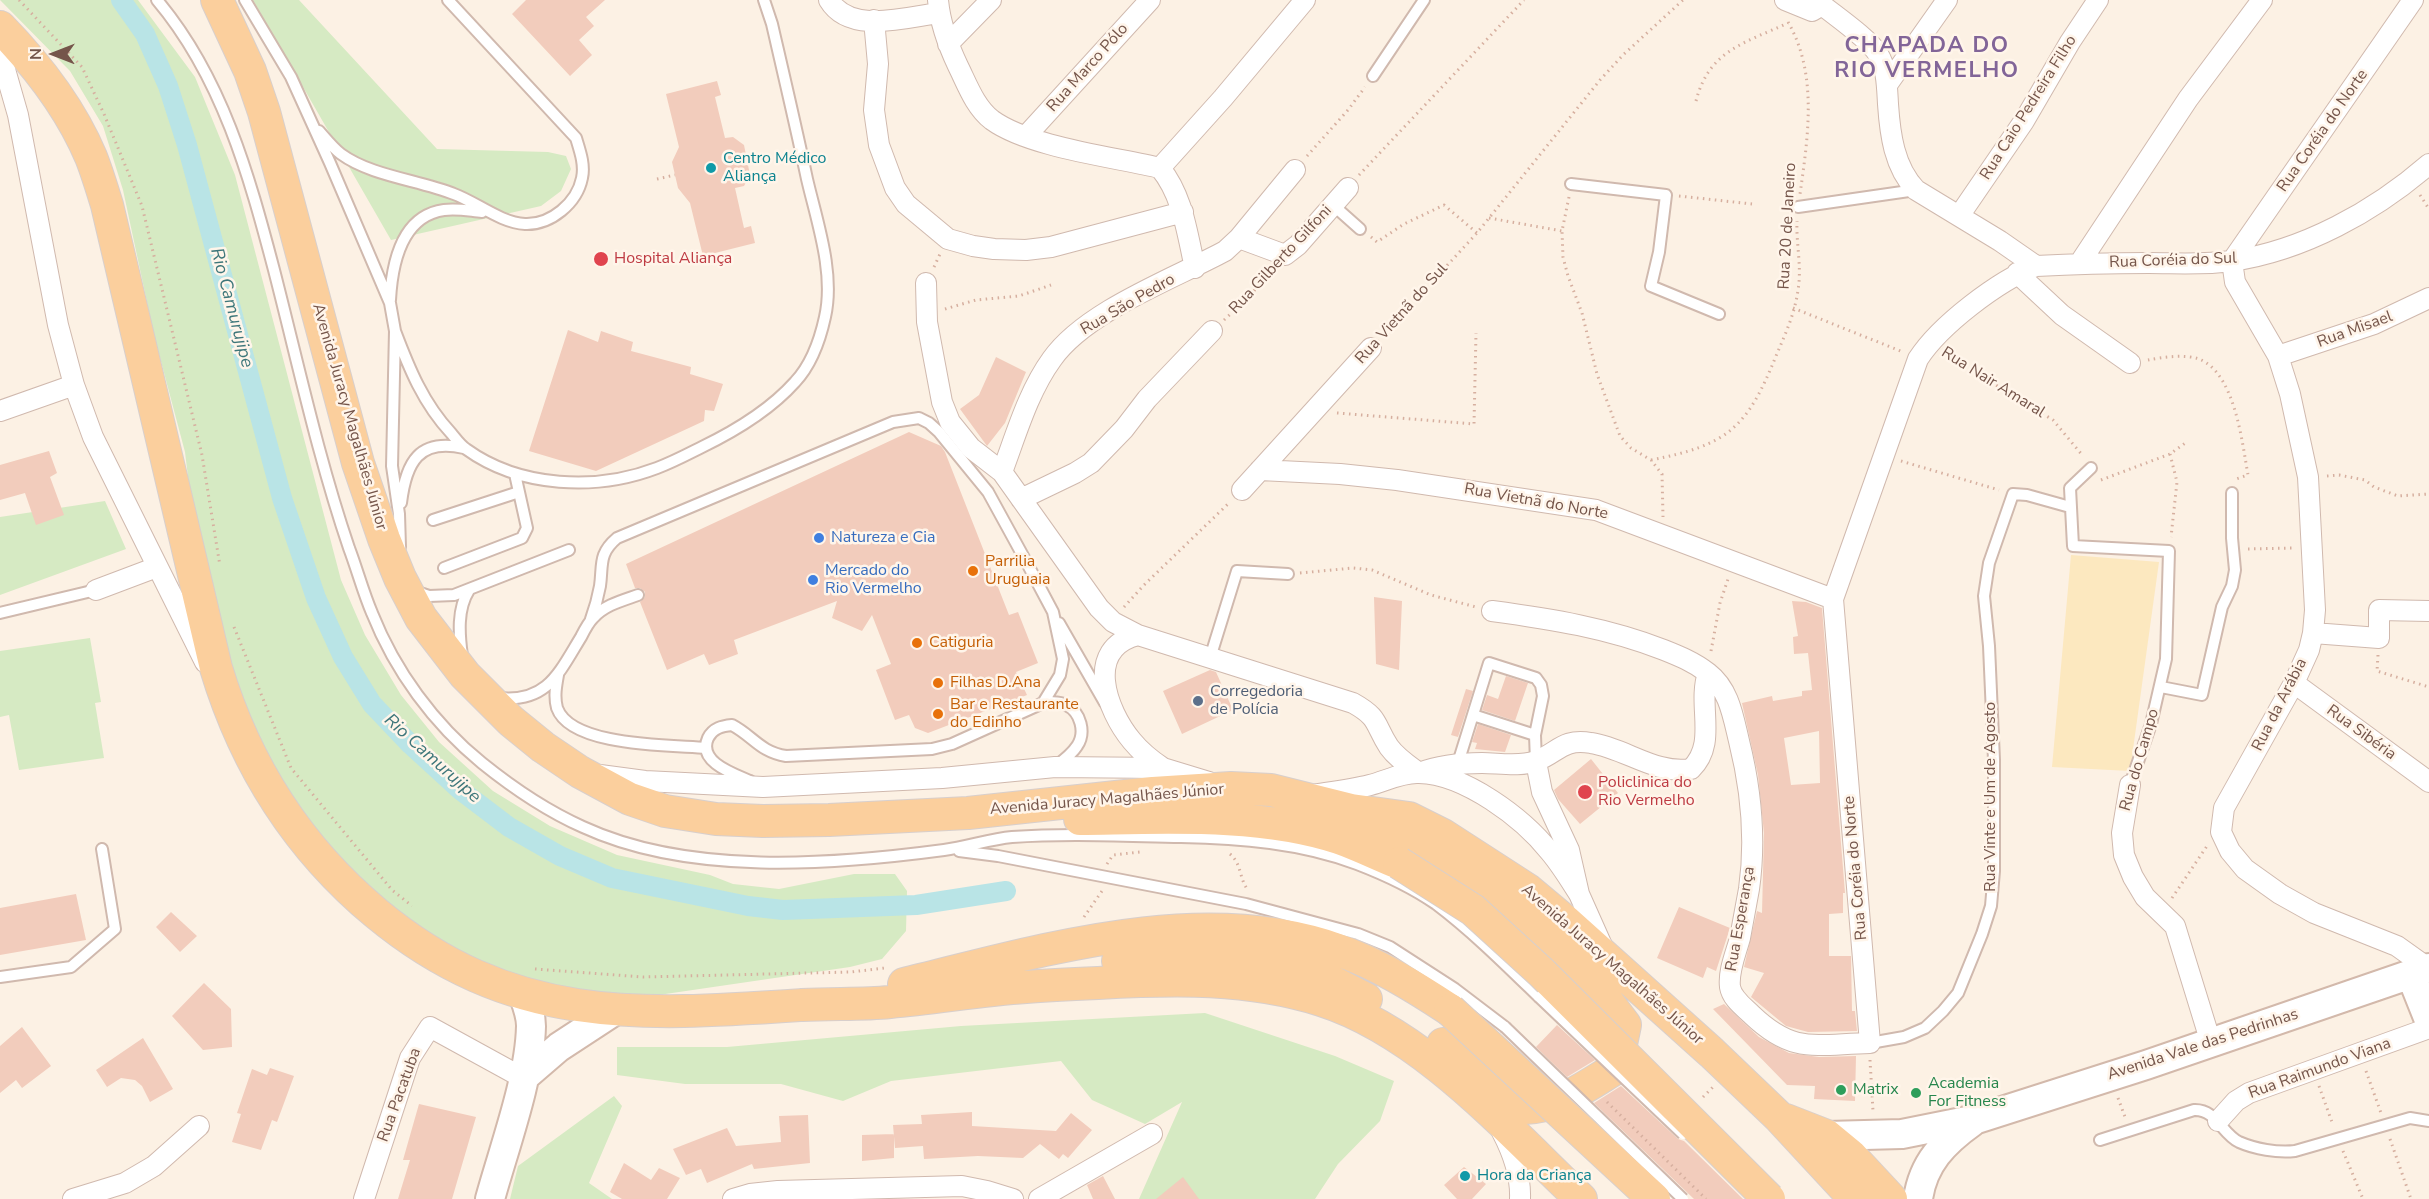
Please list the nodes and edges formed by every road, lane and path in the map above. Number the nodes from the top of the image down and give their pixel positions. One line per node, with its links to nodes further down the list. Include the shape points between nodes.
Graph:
1 (157, 0): 146 (lane, via 215,88 253,190 337,512 372,615 400,669 434,717 481,762 542,806 585,829 643,848 709,859 808,863)
2 (217, 0): 102 (main road, Avenida Juracy Magalhães Júnior, via 264,112 358,463)
3 (244, 0): 28 (lane, via 291,77)
4 (448, 0): 43 (lane, via 576,138 580,153 582,178 577,193 554,216 524,224)
5 (765, 0): 81 (lane, via 826,266 826,314 809,362 795,382 742,425 657,468 592,481 558,482)
6 (830, 0): 20 (street, via 840,13)
7 (991, 0): 23 (street)
8 (1150, 0): 29 (street, Rua Marco Pólo)
9 (1305, 0): 31 (street)
10 (1424, 0): 25 (lane)
11 (1524, 0): 36 (path)
12 (1683, 0): 45 (path, Rua Vietnã do Sul, via 1600,80)
13 (1947, 0): 26 (street)
14 (2098, 0): 44 (street, Rua Caio Pedreira Filho, via 2024,121)
15 (2262, 0): 53 (street, via 2188,99)
16 (2413, 0): 52 (street, Rua Coréia do Norte)
17 (1824, 2): 19 (street, via 1812,11); 26 (street, via 1877,52)
18 (939, 7): 20 (street); 23 (street)
19 (1784, 8): 21 (path, Rua 20 de Janeiro)
20 (874, 20): 50 (street, via 878,64 874,110 879,145 895,188 906,204)
21 (1788, 23): 27 (path, via 1731,49 1712,65); 41 (path, Rua 20 de Janeiro, via 1797,38 1808,81 1809,107)
22 (0, 27): 124 (main road, via 49,83 91,157 107,206)
23 (948, 44): 29 (street, via 980,108 992,120)
24 (0, 52): 70 (street, via 18,115 58,325)
25 (1373, 76): 32 (path)
26 (1887, 86): 37 (street, via 1894,149 1906,179)
27 (1696, 101)
28 (312, 124): 43 (lane, via 342,154 361,164 454,194); 59 (lane)
29 (1026, 136): 31 (street)
30 (2429, 164): 52 (street, Rua Coréia do Sul, via 2376,203 2326,231 2285,248)
31 (1160, 168): 42 (street)
32 (1295, 170): 49 (street, Rua São Pedro)
33 (675, 175): 34 (path)
34 (657, 179)
35 (1571, 183): 38 (lane); 47 (path)
36 (1348, 188): 39 (street, Rua Gilberto Gilfoni)
37 (1916, 190): 41 (lane); 44 (street)
38 (1666, 195): 40 (path); 61 (lane, via 1651,286)
39 (1333, 204): 46 (lane); 51 (street, Rua Gilberto Gilfoni)
40 (1752, 204)
41 (1798, 207): 60 (path, Rua 20 de Janeiro, via 1798,290)
42 (1183, 212): 50 (street, via 1051,248 994,249); 54 (street)
43 (490, 213): 59 (lane, via 443,210 410,230 397,250)
44 (1959, 216): 55 (street)
45 (1489, 218): 47 (path); 48 (path, Rua Vietnã do Sul)
46 (1360, 229): 48 (path, via 1377,242 1444,205)
47 (1562, 231): 77 (path, via 1565,267 1620,436)
48 (1477, 232): 66 (path, Rua Vietnã do Sul)
49 (1239, 238): 51 (street); 54 (street, Rua São Pedro)
50 (948, 239): 56 (path)
51 (1285, 255): 64 (path, Rua Gilberto Gilfoni)
52 (2232, 261): 53 (street, Rua Coréia do Sul); 68 (street, Rua da Arábia, via 2235,282)
53 (2079, 264): 55 (street, Rua Coréia do Sul)
54 (1195, 268): 80 (street, Rua São Pedro, via 1097,319 1072,337 1052,359 1037,386)
55 (2026, 269): 67 (street, via 1982,298); 69 (street, via 2062,315)
56 (926, 283): 62 (street)
57 (1051, 285): 62 (path, via 1019,296 976,300)
58 (2429, 298): 68 (street, Rua Misael, via 2374,324)
59 (390, 303): 63 (lane)
60 (1793, 308): 67 (path, Rua Nair Amaral); 77 (path, Rua 20 de Janeiro, via 1749,413 1719,439 1701,448)
61 (1719, 314)
62 (926, 315): 80 (street, via 942,402 950,422 971,448)
63 (395, 331): 74 (lane, via 423,398); 91 (lane, via 392,466)
64 (1212, 332): 89 (street, via 1091,463)
65 (1476, 333): 72 (path, via 1474,424)
66 (1371, 348): 72 (street, Rua Vietnã do Sul)
67 (1923, 351): 76 (street); 78 (path, Rua Nair Amaral, via 2053,420)
68 (2278, 356): 82 (street, Rua da Arábia)
69 (2130, 363): 86 (path, via 2182,357 2209,364 2236,412 2248,475 2232,480)
70 (74, 385): 71 (street); 99 (street, via 93,437)
71 (0, 411)
72 (1311, 413): 79 (street, Rua Vietnã do Sul)
73 (2188, 441): 75 (path)
74 (464, 448): 81 (lane); 91 (lane, via 448,444 422,451 410,465)
75 (2170, 454): 83 (path); 97 (path, via 2177,482)
76 (1882, 455): 87 (path); 106 (street)
77 (1651, 460): 93 (path, via 1662,474)
78 (2091, 468): 83 (lane)
79 (1260, 470): 84 (street, Rua Vietnã do Sul); 93 (street, Rua Vietnã do Norte, via 1340,474 1530,498 1596,510)
80 (1002, 472): 89 (street)
81 (515, 474): 85 (lane)
82 (2308, 477): 88 (path, via 2352,477 2398,496); 94 (street, Rua da Arábia)
83 (2070, 488): 90 (lane)
84 (1242, 490): 112 (path, via 1144,585)
85 (519, 492): 92 (lane); 100 (lane, via 528,528 522,538)
86 (2232, 492): 96 (lane)
87 (2013, 494): 90 (lane); 158 (lane, Rua Vinte e Um de Agosto, via 1989,562 1984,596 1994,760 1991,906 1958,993 1943,1011 1925,1028 1904,1037)
88 (2429, 494)
89 (1021, 499): 112 (street, via 1089,596)
90 (2070, 507): 97 (lane, via 2073,546)
91 (399, 514): 102 (lane)
92 (433, 520)
93 (1661, 533): 98 (street, Rua Vietnã do Norte)
94 (2312, 548): 96 (path); 113 (street, Rua da Arábia)
95 (569, 550): 104 (lane)
96 (2233, 550): 121 (lane, via 2232,586 2222,607 2202,695)
97 (2169, 551): 121 (lane, Rua do Campo, via 2168,632)
98 (1734, 563): 106 (street, Rua Vietnã do Norte); 117 (path, via 1720,603)
99 (157, 567): 103 (street); 124 (street)
100 (444, 568)
101 (1288, 574): 107 (path, via 1372,570 1431,595); 116 (lane, via 1237,571)
102 (403, 583): 104 (lane, via 429,596); 120 (main road, Avenida Juracy Magalhães Júnior, via 421,618)
103 (96, 590): 110 (lane)
104 (470, 590): 120 (lane, via 463,599 460,622)
105 (638, 595): 111 (lane, via 605,608)
106 (1833, 599): 158 (street, Rua Coréia do Norte)
107 (1492, 611): 117 (street, Rua Esperança, via 1544,618 1635,639)
108 (2429, 611): 115 (street, via 2379,610)
109 (1053, 612): 111 (lane, via 988,492 939,432 919,418 893,422 617,538 602,557); 123 (lane, via 1063,659 1060,675); 126 (lane)
110 (0, 614)
111 (591, 619): 118 (lane)
112 (1113, 622): 114 (street)
113 (2313, 633): 115 (street); 119 (street, Rua da Arábia)
114 (1138, 635): 116 (street); 126 (street, via 1124,638 1107,660 1106,691)
115 (2379, 638): 122 (path, via 2377,671)
116 (1210, 658): 127 (street, via 1353,703 1378,722)
117 (1708, 673): 130 (street, via 1703,701 1706,737 1702,754 1691,769 1669,770 1589,742 1570,742); 158 (street, Rua Esperança, via 1722,687 1730,706 1750,794 1749,888 1730,987 1735,998 1759,1022 1786,1040 1820,1045)
118 (558, 675): 120 (lane, via 530,697 516,699); 129 (lane, via 558,709 577,729 619,740)
119 (2294, 683): 136 (street, Rua Sibéria); 144 (street, Rua da Arábia, via 2224,808)
120 (475, 685): 134 (main road, Avenida Juracy Magalhães Júnior, via 543,747)
121 (2161, 687): 138 (lane, Rua do Campo)
122 (2429, 687)
123 (1043, 703): 129 (lane, via 952,744 932,748 786,756 765,750 732,725 714,730); 132 (lane, via 1066,704 1080,720 1079,744)
124 (229, 709): 153 (main road, via 267,787 293,826 356,896 433,954)
125 (1473, 715): 128 (lane); 128 (lane, via 1489,663 1536,678 1543,696); 131 (lane)
126 (1115, 717): 133 (street, via 1144,755)
127 (1384, 735): 135 (street, via 1397,756); 137 (street, via 1382,762)
128 (1535, 735): 130 (lane)
129 (706, 748): 139 (lane, via 717,765)
130 (1536, 762): 131 (street); 147 (street, via 1542,792 1569,850)
131 (1458, 763): 135 (street)
132 (1055, 767): 133 (street); 139 (street)
133 (1163, 768): 140 (street)
134 (580, 772): 139 (street, via 645,781); 143 (main road, Avenida Juracy Magalhães Júnior, via 630,799 665,811 716,819 829,820)
135 (1419, 772): 137 (street); 147 (street, via 1461,784 1494,802 1550,851)
136 (2429, 782)
137 (1372, 784): 141 (street)
138 (2130, 785): 148 (street, Rua do Campo, via 2122,833 2124,855 2145,897)
139 (763, 788)
140 (1231, 788): 141 (main road, Avenida Juracy Magalhães Júnior); 143 (main road, Avenida Juracy Magalhães Júnior)
141 (1301, 796): 142 (main road, Avenida Juracy Magalhães Júnior)
142 (1351, 810): 149 (main road, Avenida Juracy Magalhães Júnior, via 1409,818 1443,835 1528,890); 152 (main road, via 1501,900 1588,976 1625,1025 1616,1068 1551,1104 1525,1108 1422,1028 1307,969 1199,956 1100,962)
143 (968, 813): 186 (main road, Avenida Juracy Magalhães Júnior, bridge, via 1049,819 1267,823 1339,838 1399,863 1473,910 1541,972)
144 (2221, 832): 148 (path, via 2207,845); 150 (street, via 2230,851 2246,869 2280,894 2314,913 2397,946)
145 (102, 849): 151 (lane, via 115,929 71,967)
146 (949, 849): 172 (lane, bridge, via 1010,837 1220,838 1321,852 1358,864 1433,902); 184 (lane, bridge, via 1246,904 1358,934 1390,947 1505,1027)
147 (1579, 894): 149 (street)
148 (2162, 913): 159 (street, Rua do Campo, via 2175,926 2182,943)
149 (1608, 959): 163 (main road, Avenida Juracy Magalhães Júnior)
150 (2423, 970): 156 (street); 159 (street, Avenida Vale das Pedrinhas)
151 (0, 977)
152 (1026, 987): 154 (main road, via 885,1003); 162 (main road, via 1222,981 1276,988 1324,1001 1406,1044 1445,1072)
153 (523, 994): 155 (main road); 160 (street, via 531,1026)
154 (827, 1003): 155 (main road, via 664,1013); 183 (main road, bridge, via 1126,935 1233,929 1282,936 1338,950 1404,981 1450,1010)
155 (614, 1011): 160 (street, via 560,1047)
156 (2429, 1020)
157 (2429, 1028): 166 (street, Rua Raimundo Viana, via 2249,1093)
158 (1870, 1043): 171 (path)
159 (2211, 1043): 164 (street, Avenida Vale das Pedrinhas)
160 (523, 1078): 176 (street, Rua Pacatuba, via 430,1027 410,1058); 177 (street)
161 (2114, 1089): 165 (path)
162 (1494, 1116): 181 (street, via 1516,1167); 182 (main road)
163 (1779, 1117): 170 (main road); 187 (main road, Avenida Juracy Magalhães Júnior)
164 (1977, 1119): 171 (street, Avenida Vale das Pedrinhas); 189 (street, Avenida Vale das Pedrinhas, via 1942,1146 1924,1177)
165 (2126, 1119)
166 (2218, 1120): 167 (lane, via 2238,1142 2280,1153 2410,1118); 173 (lane, via 2201,1109 2194,1110)
167 (2429, 1121)
168 (199, 1126): 175 (street, via 154,1167 124,1183)
169 (1152, 1134): 180 (street)
170 (1827, 1136): 171 (street, Avenida Vale das Pedrinhas); 188 (main road)
171 (1874, 1136)
172 (1689, 1140)
173 (2100, 1140)
174 (1738, 1184): 185 (lane)
175 (73, 1199)
176 (364, 1199)
177 (490, 1199)
178 (733, 1199): 179 (street, via 778,1191 962,1186)
179 (1013, 1199)
180 (1039, 1199)
181 (1520, 1199)
182 (1581, 1199)
183 (1654, 1199)
184 (1683, 1199)
185 (1754, 1199)
186 (1769, 1199)
187 (1855, 1199)
188 (1891, 1199)
189 (1918, 1199)

